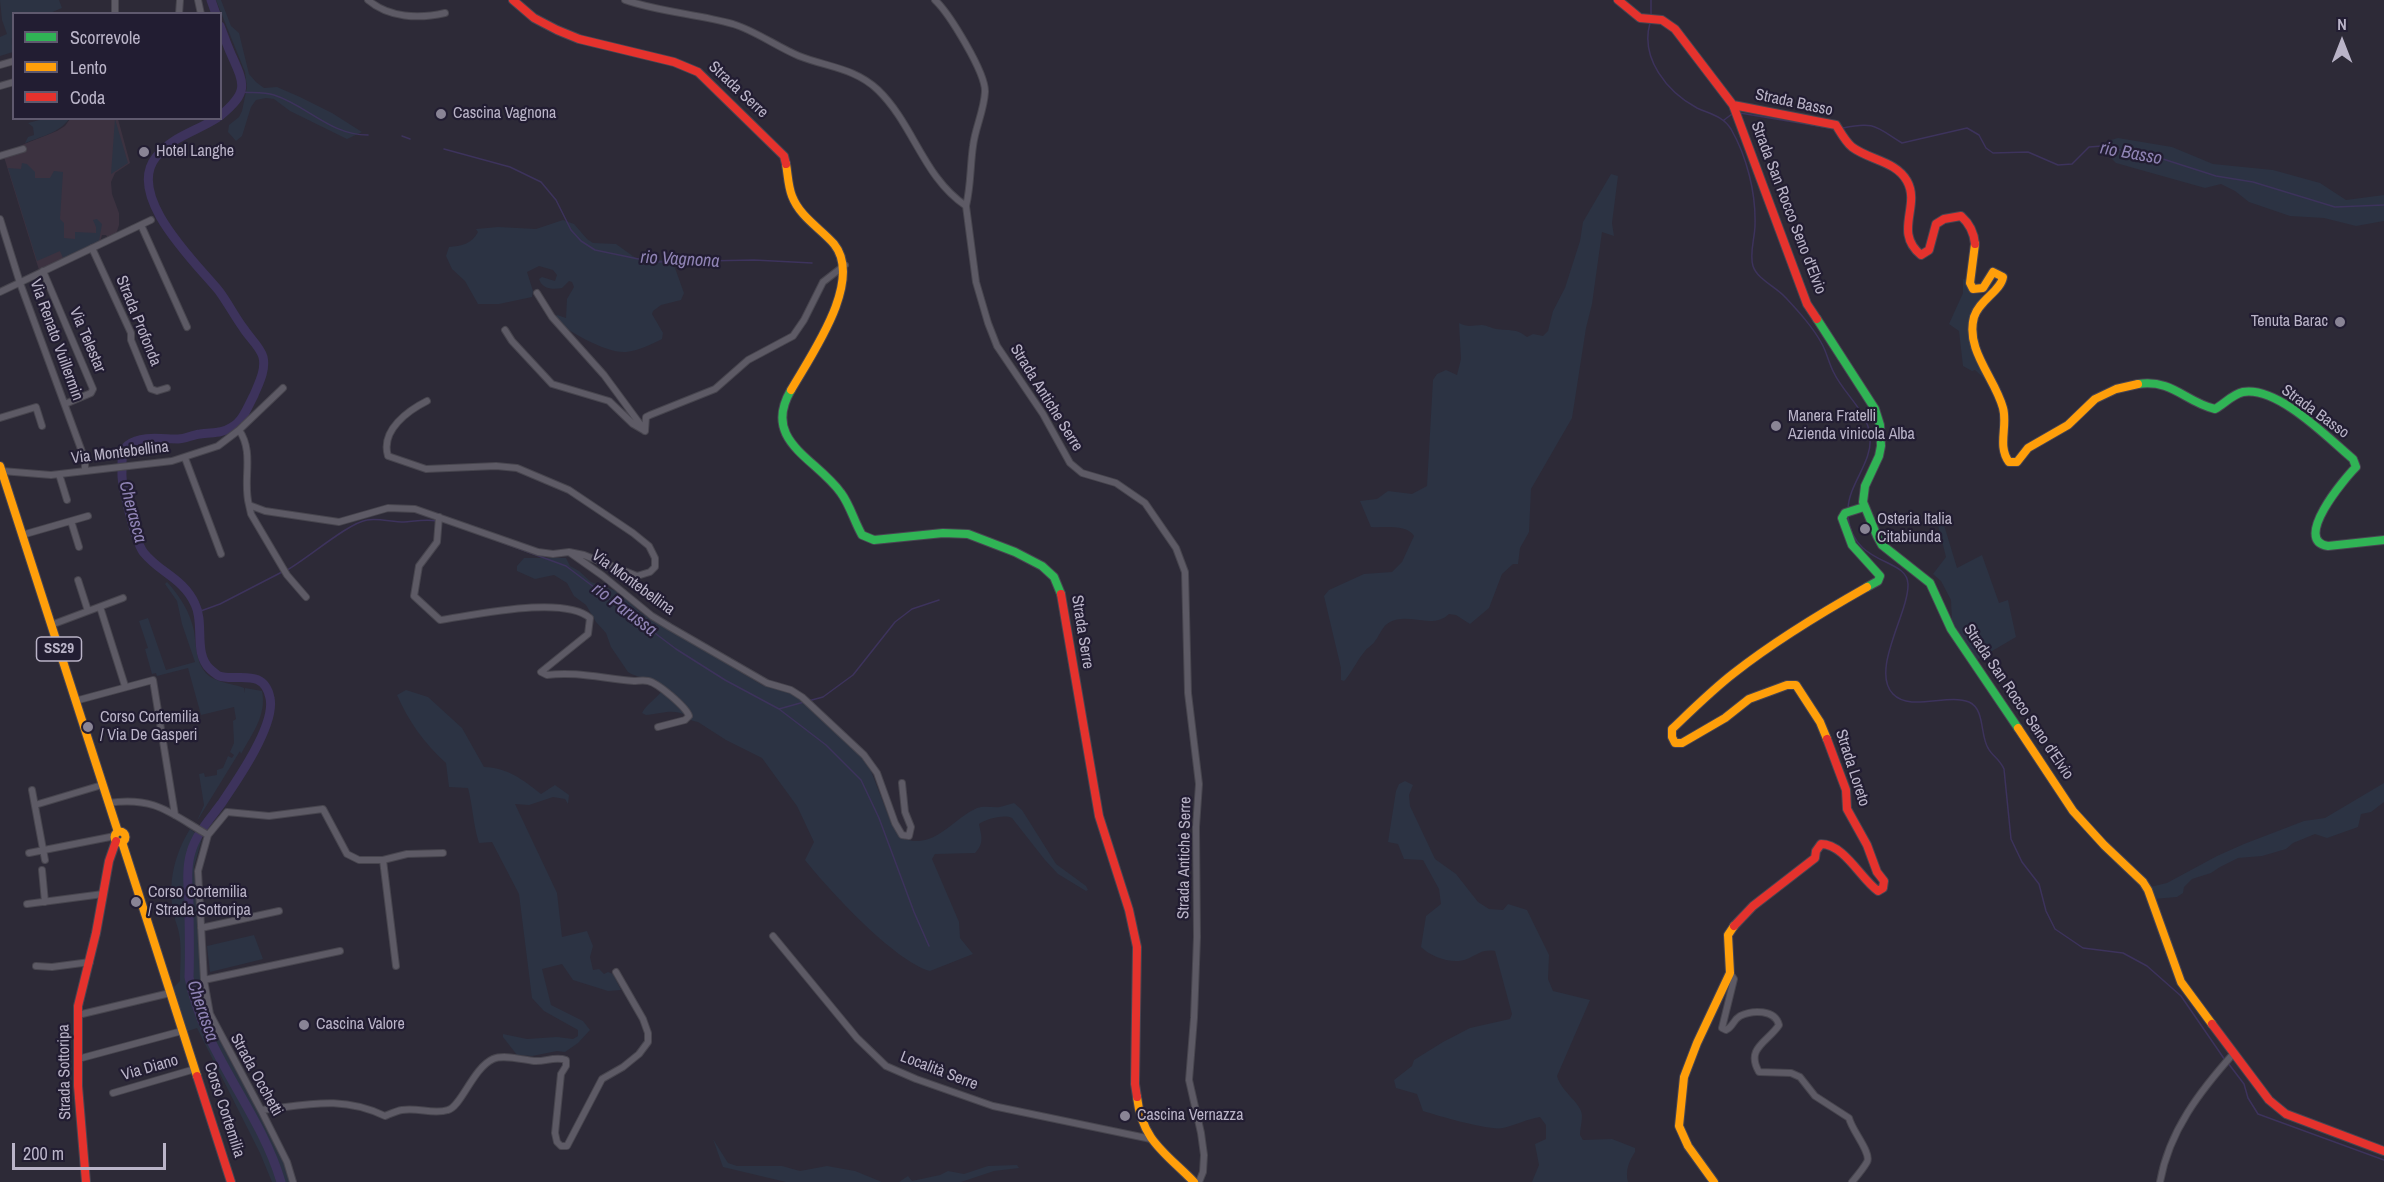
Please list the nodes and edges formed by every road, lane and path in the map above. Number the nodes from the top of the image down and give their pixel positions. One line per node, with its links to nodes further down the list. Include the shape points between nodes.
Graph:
1 (368, 0): 7 (street, via 387,12 403,15 429,17)
2 (513, 0): 16 (street, Strada Serre, via 532,18 577,40 681,64 698,72 784,156 794,202 804,217 830,239)
3 (625, 0): 6 (street)
4 (934, 0): 11 (street, Strada Antiche Serre, via 964,42 985,84)
5 (1618, 0): 8 (street, Strada San Rocco Seno d'Elvio, via 1635,15 1659,19 1676,29)
6 (648, 3): 11 (street, via 734,25 799,56 866,80 899,115 938,181 950,196)
7 (445, 13)
8 (1735, 111): 37 (street, Strada San Rocco Seno d'Elvio, via 1807,304 1864,388 1880,425 1879,456 1865,486); 42 (street, Strada Basso, via 1822,122 1838,130 1852,149 1906,178 1910,188 1907,226 1915,252 1921,255 1929,250 1931,230 1937,222 1961,216 1968,221 1976,257 1970,283 1973,289 1983,288 1993,272 2002,274 2002,284 1978,305 1971,336 2003,410 2004,454 2009,462 2017,462 2030,445 2068,425 2096,398 2113,390 2168,385 2205,408 2215,409 2234,395 2257,393 2287,406 2356,463 2338,486 2313,535 2318,543 2328,546)
9 (23, 149): 10 (street)
10 (0, 156)
11 (966, 206): 96 (street, Strada Antiche Serre, via 976,282 993,337 1004,357 1070,463 1082,473 1116,483 1145,503 1176,548 1185,572 1188,693 1199,784 1197,937 1189,1080 1204,1155)
12 (0, 219): 18 (street, Via Renato Vuillermin)
13 (151, 220): 14 (street)
14 (141, 225): 15 (street); 21 (street)
15 (92, 248): 17 (street); 23 (street, Strada Profonda, via 131,333 151,389)
16 (845, 265): 30 (street, via 823,282 793,336 747,360 715,388 646,417); 90 (street, Strada Serre, via 845,283 837,306 786,400 782,429 842,495 862,535 874,540 968,534 1015,552 1054,577 1061,594 1099,816 1137,947 1135,1084 1139,1114)
17 (43, 271): 18 (street); 26 (street, Via Telestar, via 93,389)
18 (20, 283): 19 (street); 26 (street, Via Renato Vuillermin)
19 (0, 292)
20 (537, 293): 30 (street)
21 (187, 327)
22 (505, 330): 30 (street, via 552,384 609,401)
23 (168, 388)
24 (283, 388): 29 (street, Via Montebellina)
25 (427, 400): 44 (street, via 407,411 395,426 387,446 388,456 426,469 517,468 569,490 633,532 649,546 655,567 637,576)
26 (65, 404): 33 (street, Via Renato Vuillermin, via 85,460)
27 (0, 418): 28 (street, via 36,406)
28 (42, 426)
29 (239, 430): 31 (street, Via Montebellina, via 218,446); 36 (street, via 246,442)
30 (645, 431)
31 (185, 458): 33 (street, Via Montebellina); 45 (street, Via Montebellina)
32 (1, 468): 34 (street, Via Montebellina); 41 (street, Corso Cortemilia / SS29)
33 (85, 471): 34 (street, Via Montebellina)
34 (59, 474): 35 (street, Via Montebellina)
35 (67, 500)
36 (249, 505): 39 (street, Via Montebellina, via 339,522 388,508 415,509); 47 (street, via 285,571)
37 (1860, 509): 80 (street, Strada Loreto, via 1845,513 1842,518 1850,542 1877,569 1878,580 1818,615 1717,687 1672,729 1672,737 1675,744 1682,743 1749,699 1796,685 1820,722 1846,790 1847,809 1884,881 1883,888 1878,891 1851,862 1829,844 1821,844 1815,858 1739,919 1728,935); 85 (street, Strada San Rocco Seno d'Elvio, via 1882,545 1930,583 1951,629 2073,811 2143,882 2181,982)
38 (87, 516): 40 (street)
39 (439, 520): 44 (street, Via Montebellina, via 538,552); 54 (street, via 438,542 419,566 414,596 440,620 541,606 582,610 590,618 588,634 541,672 653,683 689,716)
40 (71, 521): 41 (street); 43 (street)
41 (22, 536): 51 (street, Corso Cortemilia / SS29)
42 (2384, 540)
43 (79, 547)
44 (569, 552): 55 (street, Via Montebellina, via 669,627 767,683 805,699 864,754 878,773 895,823 902,835 909,836 911,827)
45 (221, 554)
46 (78, 580): 50 (street)
47 (306, 597)
48 (123, 598): 49 (street)
49 (100, 607): 50 (street); 52 (street)
50 (88, 611): 51 (street)
51 (51, 625): 53 (street, Corso Cortemilia / SS29)
52 (125, 686): 53 (street); 60 (street, via 153,680)
53 (75, 701): 56 (street, Corso Cortemilia / SS29)
54 (658, 727)
55 (902, 783)
56 (102, 785): 58 (street, Corso Cortemilia / SS29); 59 (street)
57 (32, 790): 59 (street)
58 (108, 803): 60 (street, via 152,803); 62 (street, Corso Cortemilia / SS29)
59 (35, 805): 63 (street)
60 (174, 815): 61 (street)
61 (208, 835): 67 (street, Strada Occhetti, via 227,813 269,816 323,808 346,854 359,860); 73 (street, Strada Occhetti, via 198,871)
62 (117, 838): 63 (street); 69 (street, Strada Sottoripa); 82 (street, Corso Cortemilia / SS29)
63 (44, 851): 64 (street); 66 (street)
64 (28, 853)
65 (443, 853): 67 (street, Strada Occhetti, via 407,854)
66 (45, 860)
67 (383, 860): 78 (street)
68 (42, 870): 70 (street)
69 (103, 894): 70 (street); 76 (street, Strada Sottoripa)
70 (45, 902): 71 (street)
71 (27, 904)
72 (279, 911): 73 (street)
73 (201, 928): 81 (street, Strada Occhetti)
74 (773, 936): 90 (street, Località Serre, via 856,1038 886,1065 993,1106)
75 (340, 951): 81 (street)
76 (90, 962): 77 (street); 83 (street, Strada Sottoripa)
77 (36, 966)
78 (396, 966)
79 (616, 972): 89 (street, via 643,1018 648,1042 623,1067 602,1079 567,1146 557,1142 555,1133 561,1074 566,1066 566,1060 560,1057 539,1061 493,1059 478,1072 451,1110 401,1110 385,1116 341,1102 321,1102)
80 (1730, 973): 97 (street, Strada Loreto, via 1697,1043 1680,1098 1679,1126); 98 (street, via 1734,979 1722,1028 1731,1028 1741,1016 1761,1012 1778,1018 1775,1031 1754,1055 1754,1064 1759,1072 1791,1072 1800,1077 1815,1096 1849,1118 1869,1154 1869,1161)
81 (204, 980): 89 (street, Strada Occhetti, via 215,1026)
82 (170, 993): 83 (street); 84 (street, Corso Cortemilia / SS29)
83 (78, 1015): 86 (street, Strada Sottoripa)
84 (182, 1031): 86 (street); 87 (street, Corso Cortemilia / SS29)
85 (2233, 1055): 91 (street, Strada San Rocco Seno d'Elvio, via 2269,1100 2286,1114); 99 (street, via 2186,1114 2164,1162)
86 (78, 1059): 92 (street, Strada Sottoripa)
87 (195, 1069): 88 (street, Via Diano); 93 (street, Corso Cortemilia / SS29)
88 (113, 1093)
89 (261, 1110): 94 (street, Strada Occhetti)
90 (1151, 1139): 95 (street, Strada Serre)
91 (2384, 1151)
92 (86, 1182)
93 (231, 1182)
94 (293, 1182)
95 (1194, 1182)
96 (1199, 1182)
97 (1714, 1182)
98 (1852, 1182)
99 (2160, 1182)

